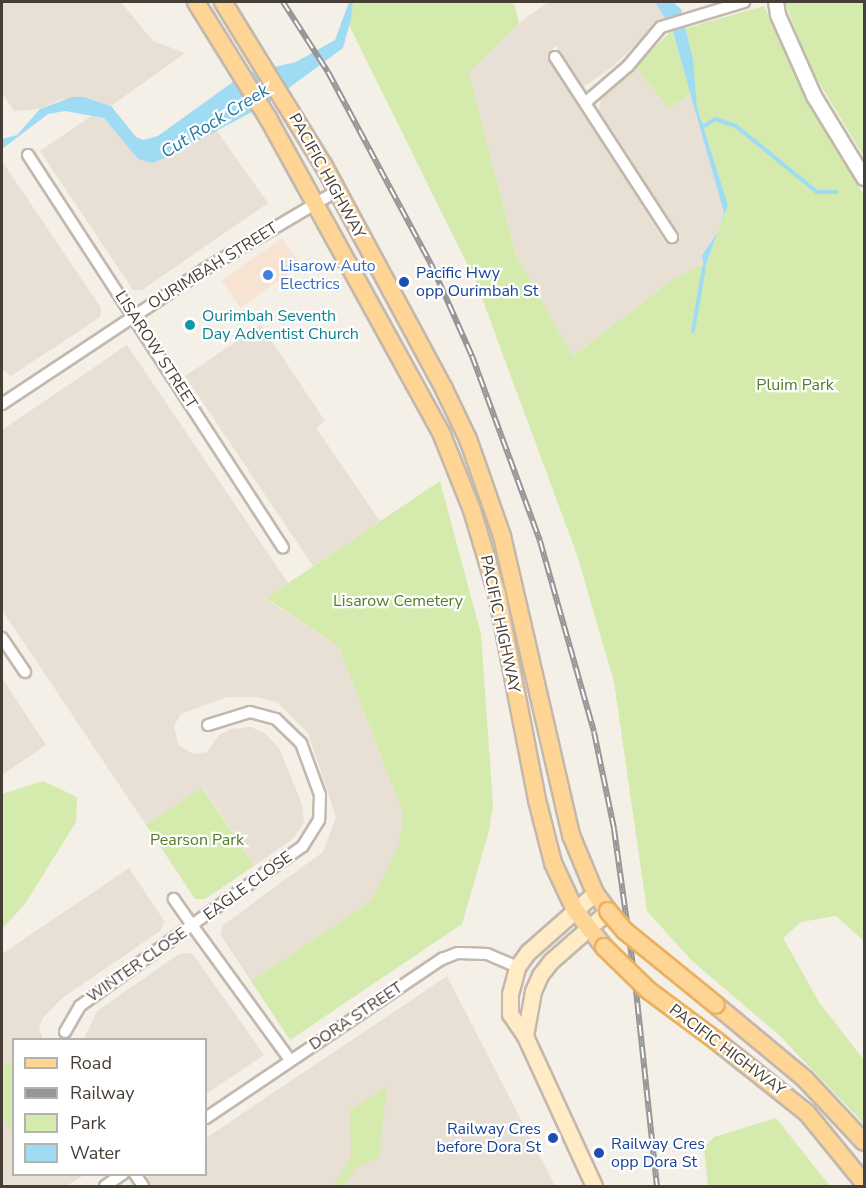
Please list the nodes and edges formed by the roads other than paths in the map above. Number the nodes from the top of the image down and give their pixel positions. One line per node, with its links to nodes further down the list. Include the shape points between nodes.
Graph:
1 (196, 2): 10 (main road, PACIFIC HIGHWAY, via 268,118)
2 (223, 2): 9 (main road, PACIFIC HIGHWAY)
3 (744, 2): 6 (street, via 661,27 628,66)
4 (776, 2): 8 (street, via 778,15 814,96)
5 (555, 57): 6 (street)
6 (586, 102): 11 (street)
7 (28, 154): 12 (street, LISAROW STREET)
8 (864, 178)
9 (337, 191): 10 (street, OURIMBAH STREET); 18 (main road, PACIFIC HIGHWAY, via 444,389 487,488 507,557 565,812)
10 (315, 204): 12 (street, OURIMBAH STREET); 20 (main road, PACIFIC HIGHWAY, via 442,435 472,510 497,594 546,838)
11 (672, 237)
12 (134, 317): 13 (street, OURIMBAH STREET); 14 (street, LISAROW STREET)
13 (4, 399)
14 (284, 547)
15 (2, 638): 16 (street)
16 (25, 672)
17 (208, 725): 22 (street, EAGLE CLOSE, via 250,712 276,719 301,743 320,795 319,820 303,846)
18 (596, 893): 20 (main road); 21 (main road, PACIFIC HIGHWAY)
19 (174, 899): 22 (street, WINTER CLOSE)
20 (575, 910): 23 (main road, PACIFIC HIGHWAY); 24 (main road, via 543,936)
21 (608, 911): 23 (main road); 30 (main road, PACIFIC HIGHWAY, bridge, via 625,931 805,1079)
22 (192, 926): 26 (street, WINTER CLOSE, via 80,1005); 28 (street)
23 (588, 928): 25 (main road); 32 (main road, PACIFIC HIGHWAY, bridge, via 648,990 807,1113)
24 (517, 967): 25 (main road, via 527,972); 27 (main road, via 510,993 510,1014); 28 (street, DORA STREET, via 487,954 458,953 442,959)
25 (546, 967): 27 (main road, via 533,991)
26 (65, 1032)
27 (525, 1036): 34 (main road)
28 (290, 1060): 29 (street, DORA STREET)
29 (207, 1117)
30 (864, 1142)
31 (120, 1176): 33 (street)
32 (864, 1184)
33 (105, 1186)
34 (594, 1186)

